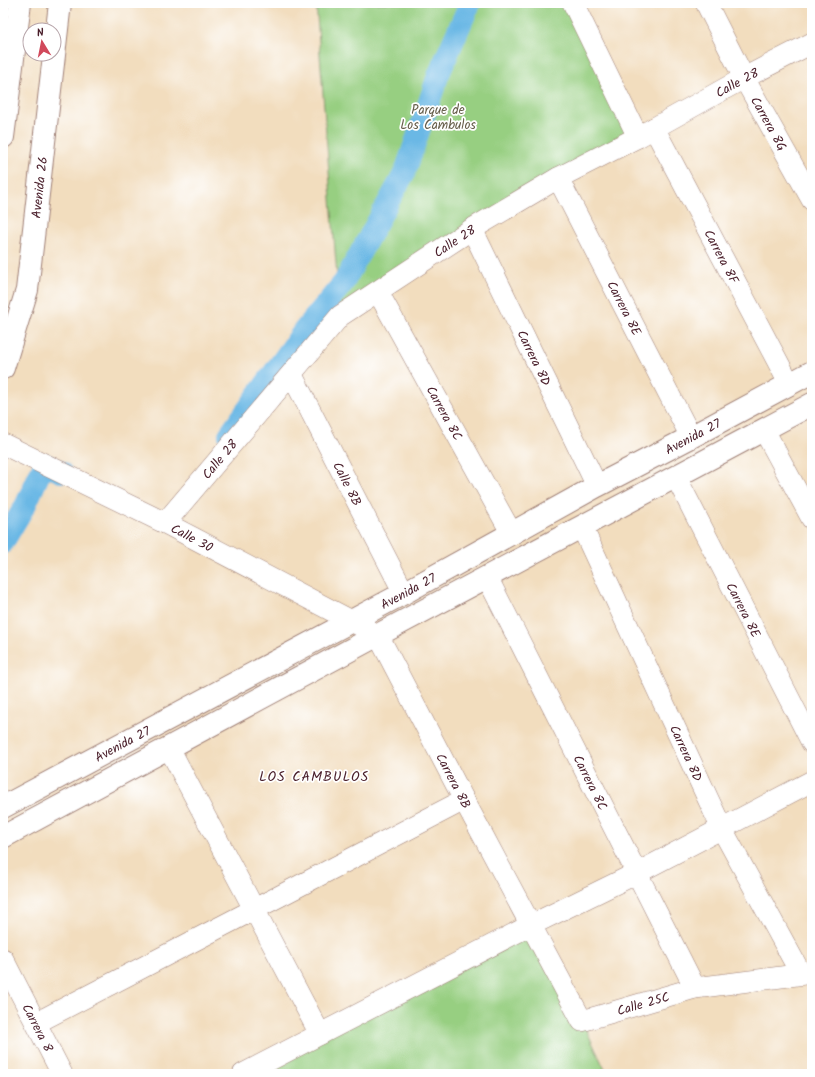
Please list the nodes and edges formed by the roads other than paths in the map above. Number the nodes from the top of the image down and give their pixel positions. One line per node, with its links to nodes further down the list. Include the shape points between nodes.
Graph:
1 (20, 3): 8 (main road)
2 (60, 3): 13 (main road, Avenida 26, via 27,290)
3 (573, 3): 7 (street, Carrera 8F)
4 (706, 3): 6 (street, Carrera 8G)
5 (812, 43): 6 (street, Calle 28)
6 (744, 78): 7 (street, Calle 28); 10 (street, Carrera 8G)
7 (646, 133): 9 (street, Calle 28); 16 (street, Carrera 8F)
8 (3, 137)
9 (558, 178): 11 (street, Calle 28); 19 (street, Carrera 8E)
10 (812, 200)
11 (472, 229): 12 (street, Calle 28); 22 (street, Carrera 8D)
12 (378, 292): 15 (street, Calle 28, via 340,316); 26 (street, Carrera 8C)
13 (3, 368)
14 (812, 372): 16 (main road, Avenida 27)
15 (292, 375): 24 (street, Calle 28); 28 (street, Calle 8B)
16 (789, 383): 19 (main road, Avenida 27)
17 (812, 404): 18 (main road, Avenida 27)
18 (764, 430): 21 (main road, Avenida 27); 23 (street)
19 (691, 437): 22 (main road, Avenida 27)
20 (3, 444): 24 (street, Calle 30)
21 (676, 477): 25 (main road, Avenida 27); 31 (street, Carrera 8E)
22 (597, 486): 26 (main road, Avenida 27)
23 (812, 519)
24 (165, 523): 29 (street, Calle 30)
25 (582, 527): 27 (main road, Avenida 27); 36 (street, Carrera 8D)
26 (512, 534): 28 (main road, Avenida 27)
27 (487, 577): 30 (main road, Avenida 27); 38 (street, Carrera 8C)
28 (404, 593): 29 (main road, Avenida 27)
29 (350, 621): 30 (street, Calle 30); 35 (main road, Avenida 27)
30 (378, 635): 32 (main road, Avenida 27); 34 (street, Carrera 8B)
31 (812, 743)
32 (169, 748): 37 (main road, Avenida 27); 39 (street)
33 (812, 781): 36 (street)
34 (464, 800): 39 (street); 40 (street, Carrera 8B)
35 (3, 807)
36 (722, 829): 38 (street); 42 (street, Carrera 8D)
37 (3, 837)
38 (637, 873): 40 (street); 43 (street, Carrera 8C)
39 (255, 909): 44 (street); 45 (street)
40 (531, 925): 43 (street, Calle 25C, via 582,1021); 45 (street)
41 (3, 959): 44 (street, Carrera 8)
42 (807, 974): 43 (street, Calle 25C)
43 (695, 988)
44 (36, 1023): 46 (street, Carrera 8)
45 (320, 1034): 47 (street)
46 (62, 1074)
47 (243, 1074)

